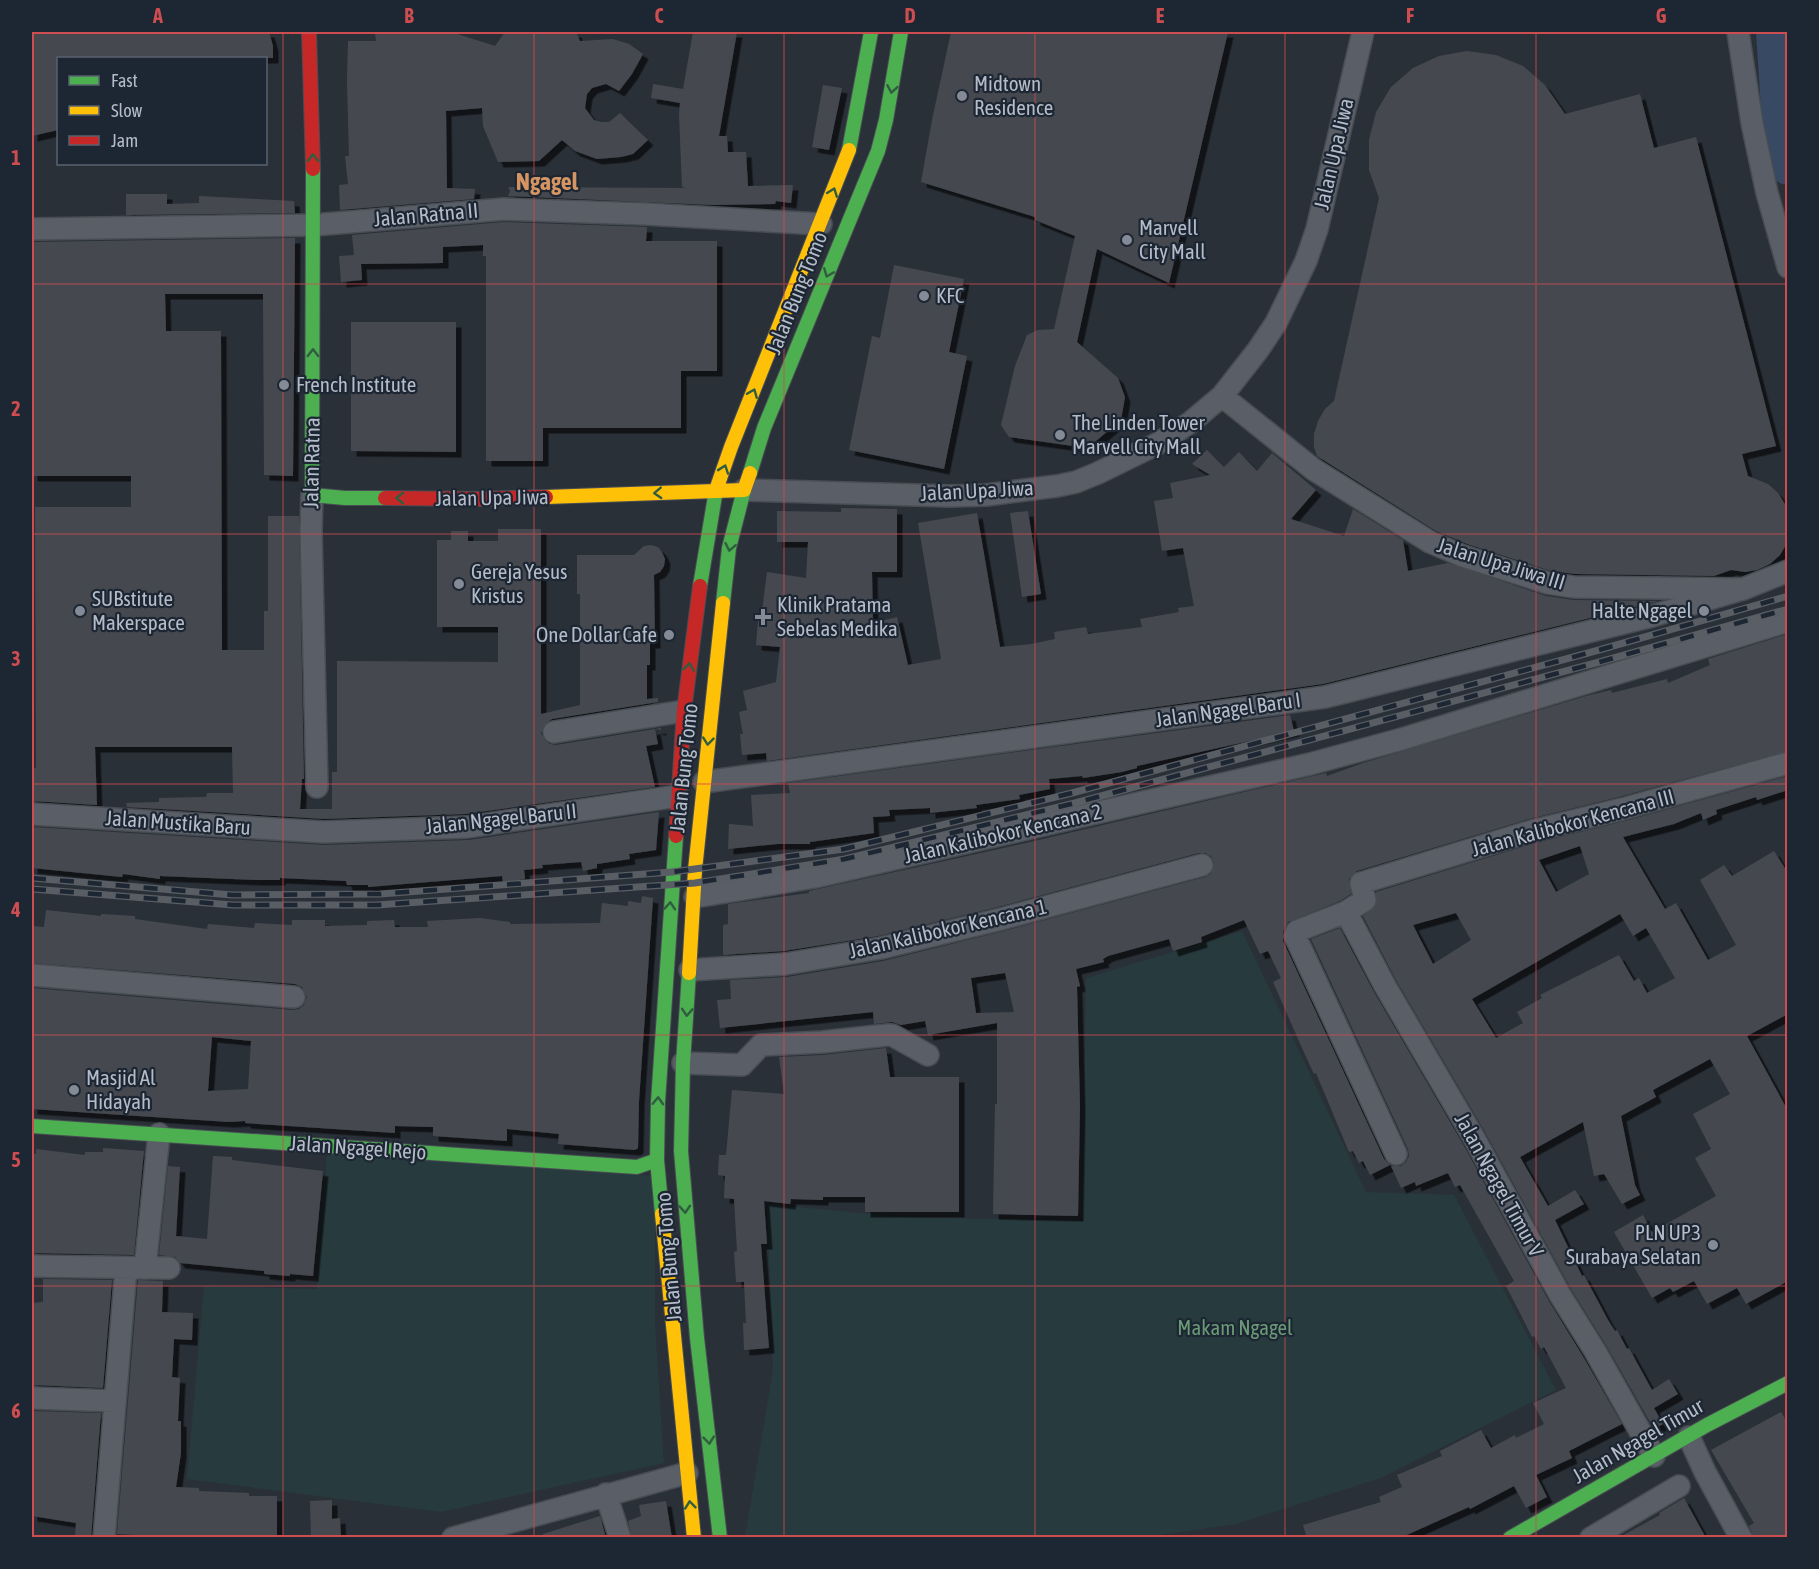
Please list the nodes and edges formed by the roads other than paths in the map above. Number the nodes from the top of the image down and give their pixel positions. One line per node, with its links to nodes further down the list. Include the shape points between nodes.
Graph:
1 (309, 32): 7 (main road, Jalan Ratna, one-way to 1)
2 (871, 32): 6 (main road, Jalan Bung Tomo, one-way to 2, via 849,151)
3 (901, 32): 12 (main road, Jalan Bung Tomo, one-way to 12, via 878,151 764,428)
4 (1363, 32): 10 (street, Jalan Upa Jiwa, via 1317,229 1305,261 1276,323)
5 (1738, 32): 9 (street, via 1752,123)
6 (820, 224): 7 (street, Jalan Ratna II, via 504,209); 11 (main road, Jalan Bung Tomo, one-way to 6)
7 (314, 225): 8 (street, Jalan Ratna II); 13 (main road, Jalan Ratna, one-way to 7)
8 (32, 230)
9 (1788, 267)
10 (1222, 396): 12 (street, Jalan Upa Jiwa, via 1157,444 1098,473 1057,486 949,496); 15 (street, Jalan Upa Jiwa III, via 1313,469 1430,542 1463,556 1561,586)
11 (716, 490): 12 (main road, Jalan Upa Jiwa); 13 (main road, Jalan Upa Jiwa, one-way to 13, via 478,499); 17 (main road, Jalan Bung Tomo, one-way to 11)
12 (744, 490): 20 (main road, Jalan Bung Tomo, one-way to 20, via 729,548)
13 (312, 495): 21 (street, Jalan Ratna)
14 (1788, 571): 15 (street, Jalan Upa Jiwa III)
15 (1743, 589): 20 (street, Jalan Ngagel Baru I, via 1652,616 1325,697)
16 (1788, 621): 26 (street, Jalan Kalibokor Kencana 2, via 1310,764 815,877)
17 (684, 711): 18 (street); 22 (main road, Jalan Bung Tomo)
18 (554, 732)
19 (1788, 763): 27 (street, Jalan Kalibokor Kencana III, via 1532,831 1359,884 1365,900)
20 (704, 782): 26 (main road, Jalan Bung Tomo)
21 (318, 787)
22 (678, 796): 24 (street, Jalan Ngagel Baru II, via 467,827); 37 (main road, Jalan Bung Tomo, one-way to 22)
23 (32, 814): 24 (street, Jalan Mustika Baru)
24 (324, 832)
25 (1203, 865): 28 (street, Jalan Kalibokor Kencana 1, via 881,948 785,964)
26 (695, 897): 28 (main road, Jalan Bung Tomo)
27 (1346, 912): 36 (street, via 1297,931 1295,936); 45 (street, Jalan Ngagel Timur V)
28 (690, 970): 32 (main road, Jalan Bung Tomo, one-way to 32)
29 (32, 975): 30 (street)
30 (294, 997)
31 (928, 1055): 32 (street, via 887,1035 762,1046 741,1065)
32 (684, 1063): 35 (main road, Jalan Bung Tomo)
33 (32, 1126): 34 (main road, Jalan Ngagel Rejo)
34 (159, 1134): 37 (main road, Jalan Ngagel Rejo, via 637,1167); 39 (street)
35 (681, 1151): 37 (street, Jalan Ngagel Rejo); 53 (main road, Jalan Bung Tomo, one-way to 53)
36 (1396, 1154)
37 (657, 1160): 46 (main road, Jalan Bung Tomo)
38 (32, 1266): 39 (street)
39 (135, 1268): 40 (street); 43 (street)
40 (169, 1268)
41 (1788, 1383): 44 (main road, Jalan Ngagel Timur)
42 (32, 1398): 43 (street)
43 (115, 1401): 49 (street)
44 (1689, 1437): 45 (main road, Jalan Ngagel Timur); 56 (street)
45 (1654, 1456): 54 (main road, Jalan Ngagel Timur)
46 (687, 1473): 48 (street); 52 (main road, Jalan Bung Tomo, one-way to 46)
47 (1679, 1486): 55 (street)
48 (606, 1494): 50 (street); 51 (street)
49 (104, 1538)
50 (453, 1538)
51 (620, 1538)
52 (694, 1538)
53 (720, 1538)
54 (1509, 1538)
55 (1591, 1538)
56 (1741, 1538)

